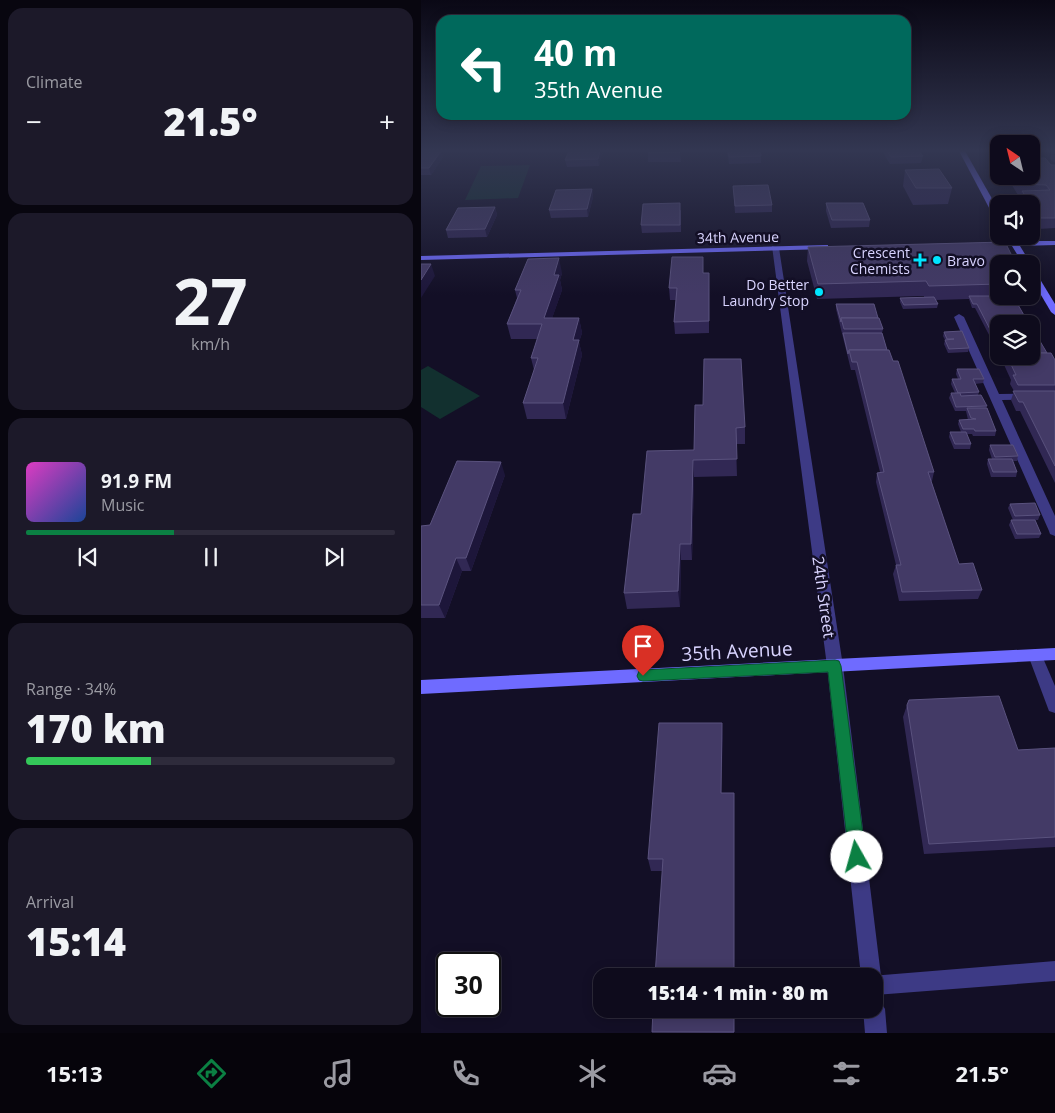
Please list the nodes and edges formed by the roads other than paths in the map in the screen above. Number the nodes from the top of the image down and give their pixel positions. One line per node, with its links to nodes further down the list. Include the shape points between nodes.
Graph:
1 (1040, 242): 3 (street)
2 (990, 243): 4 (street)
3 (1055, 243)
4 (983, 244)
5 (838, 247): 6 (street, 34th Avenue)
6 (775, 248): 7 (street, 34th Avenue); 16 (street, 24th Street)
7 (421, 258)
8 (1040, 286): 9 (street)
9 (1055, 312)
10 (959, 317): 12 (street)
11 (1055, 396): 12 (street)
12 (995, 397): 13 (street)
13 (1055, 530)
14 (1055, 654): 15 (street, 35th Avenue)
15 (1035, 655): 16 (street, 35th Avenue); 18 (street)
16 (835, 666): 17 (street, 35th Avenue); 19 (street, 24th Street)
17 (421, 687)
18 (1055, 706)
19 (870, 968)
20 (1055, 971): 21 (street)
21 (883, 985)
22 (875, 1018): 23 (street)
23 (876, 1033)

